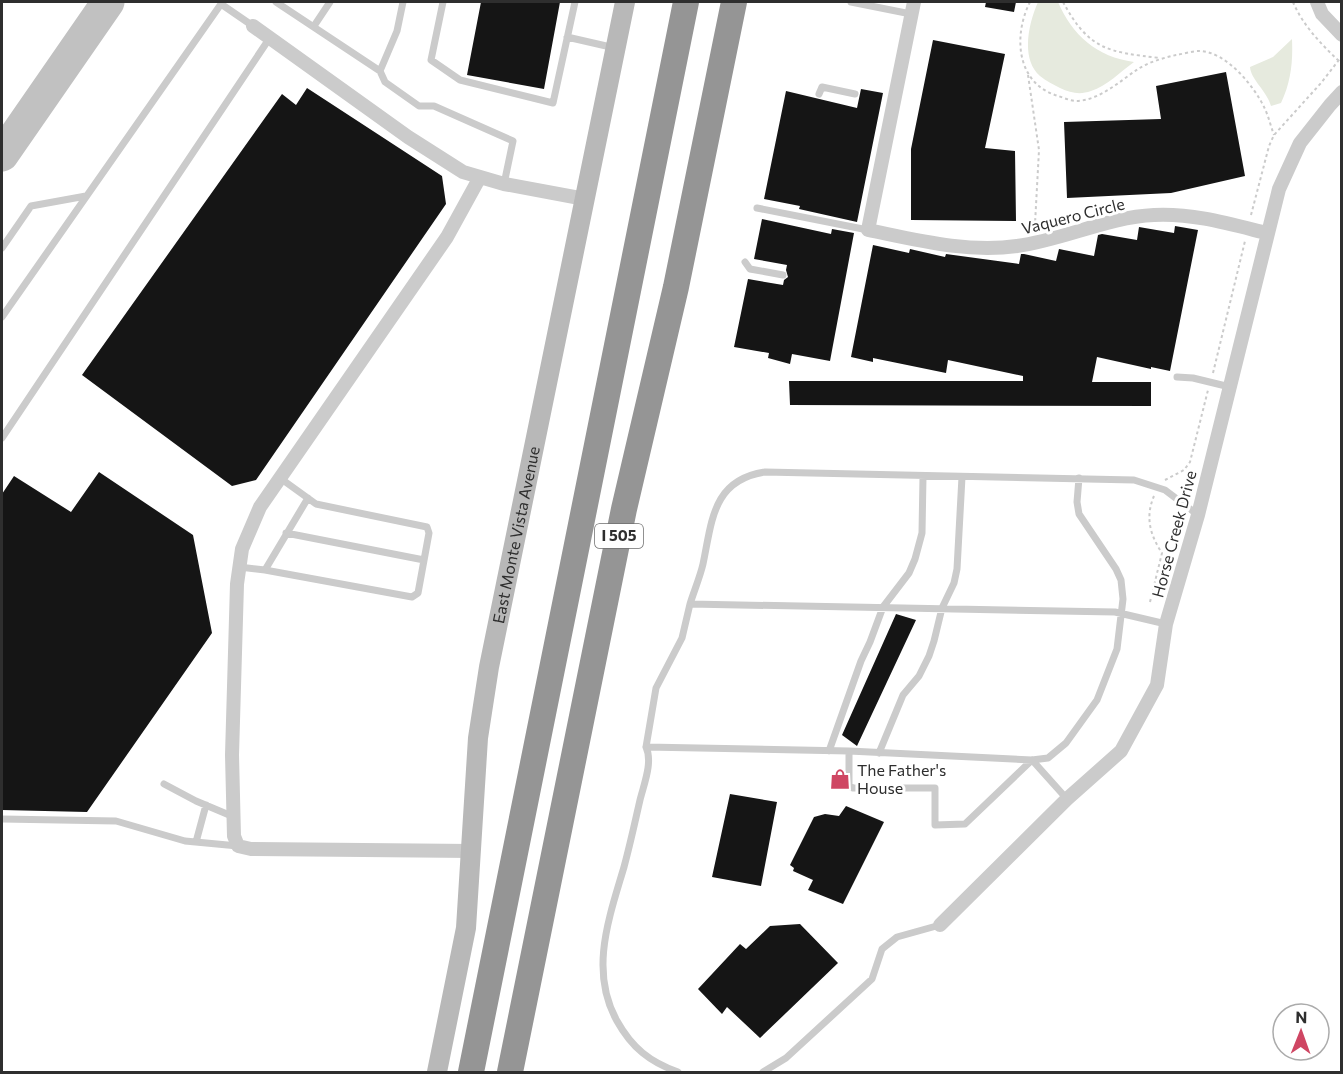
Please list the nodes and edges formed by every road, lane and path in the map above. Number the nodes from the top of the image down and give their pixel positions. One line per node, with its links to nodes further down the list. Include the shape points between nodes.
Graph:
1 (276, 2): 16 (lane)
2 (330, 2): 16 (lane)
3 (403, 2): 26 (lane, via 397,31)
4 (443, 2): 19 (lane, via 431,60 460,80 553,103)
5 (575, 2): 19 (lane)
6 (625, 2): 21 (street, East Monte Vista Avenue)
7 (686, 2): 81 (highway, I 505)
8 (734, 2): 82 (highway, I 505, via 676,287 624,509)
9 (851, 2): 15 (lane)
10 (1030, 2): 27 (path, via 1019,41)
11 (1063, 2): 23 (path, via 1089,39 1121,54)
12 (1293, 2): 24 (path, via 1312,33)
13 (1317, 2): 18 (street, via 1322,14)
14 (222, 3): 17 (lane); 34 (lane)
15 (912, 8): 39 (street)
16 (314, 26): 26 (lane)
17 (252, 27): 20 (street)
18 (1341, 35)
19 (567, 37): 21 (lane)
20 (270, 39): 32 (street, via 408,136 463,172); 48 (lane)
21 (615, 48): 35 (street, East Monte Vista Avenue)
22 (1341, 56): 24 (path)
23 (1161, 58): 27 (path, via 1107,91 1077,101 1049,93); 31 (path, via 1200,51 1222,58 1245,78 1265,108)
24 (1337, 60): 25 (path); 31 (path)
25 (1341, 64)
26 (380, 71): 33 (lane, via 385,82 419,106 434,106 513,141)
27 (1027, 72): 37 (path, via 1039,150)
28 (1341, 92): 40 (street, Horse Creek Drive, via 1300,143 1279,189)
29 (819, 94): 30 (lane, via 822,87)
30 (855, 94)
31 (1274, 135): 38 (path)
32 (480, 177): 33 (street); 51 (street, via 447,237)
33 (504, 184): 35 (street)
34 (86, 196): 41 (lane, via 31,206); 44 (lane)
35 (585, 199): 78 (street, East Monte Vista Avenue, via 489,668 478,738)
36 (758, 208): 39 (lane)
37 (1035, 224)
38 (1248, 229): 39 (street, Vaquero Circle, via 1210,219 1153,215 1026,245 979,248 941,245); 40 (street, Vaquero Circle); 46 (path)
39 (868, 230)
40 (1266, 233): 47 (street, Horse Creek Drive)
41 (2, 248)
42 (745, 262): 43 (lane, via 750,269)
43 (783, 275)
44 (2, 316)
45 (1178, 377): 46 (lane)
46 (1210, 382): 47 (lane); 53 (path, via 1190,462)
47 (1230, 387): 55 (street, Horse Creek Drive)
48 (2, 438)
49 (923, 477): 50 (lane); 61 (lane, via 765,472 736,482 714,510); 62 (lane, via 922,533 915,559)
50 (962, 477): 52 (lane); 63 (lane, via 957,569)
51 (280, 478): 54 (lane); 58 (street, via 260,507 242,549)
52 (1079, 478): 53 (lane, via 1134,480); 64 (lane, via 1079,514 1121,580)
53 (1159, 487): 55 (lane); 60 (path, via 1149,523 1162,558)
54 (308, 498): 56 (lane); 57 (lane, via 316,504 427,527)
55 (1198, 515): 65 (street, Horse Creek Drive)
56 (286, 533): 57 (lane); 59 (lane)
57 (424, 560): 59 (lane, via 417,593 412,597)
58 (239, 567): 59 (lane); 74 (street, via 232,754)
59 (265, 570)
60 (1150, 602)
61 (690, 604): 62 (lane); 66 (lane, via 682,638 656,688)
62 (883, 607): 63 (lane); 67 (lane)
63 (942, 608): 64 (lane); 69 (lane, via 929,656 903,695)
64 (1121, 613): 65 (lane); 70 (lane, via 1117,649 1097,700 1056,753)
65 (1167, 624): 72 (street, Horse Creek Drive, via 1157,685 1121,752)
66 (646, 747): 67 (lane); 83 (lane, via 646,773 603,951 603,986 625,1036 640,1053)
67 (828, 751): 68 (lane)
68 (849, 751): 69 (lane); 70 (lane, via 849,786 853,788 935,788 935,825 965,824)
69 (879, 753): 70 (lane)
70 (1032, 760): 72 (lane)
71 (164, 784): 73 (lane)
72 (1067, 799): 79 (street, Horse Creek Drive)
73 (206, 805): 74 (lane); 76 (lane)
74 (234, 817): 77 (street)
75 (2, 819): 76 (lane, via 116,821)
76 (196, 842): 77 (lane)
77 (238, 846): 78 (street)
78 (472, 851): 80 (street, East Monte Vista Avenue, via 466,928)
79 (940, 925): 84 (lane, via 897,937 882,949 872,979 786,1058)
80 (437, 1072)
81 (471, 1072)
82 (510, 1072)
83 (678, 1072)
84 (763, 1072)

